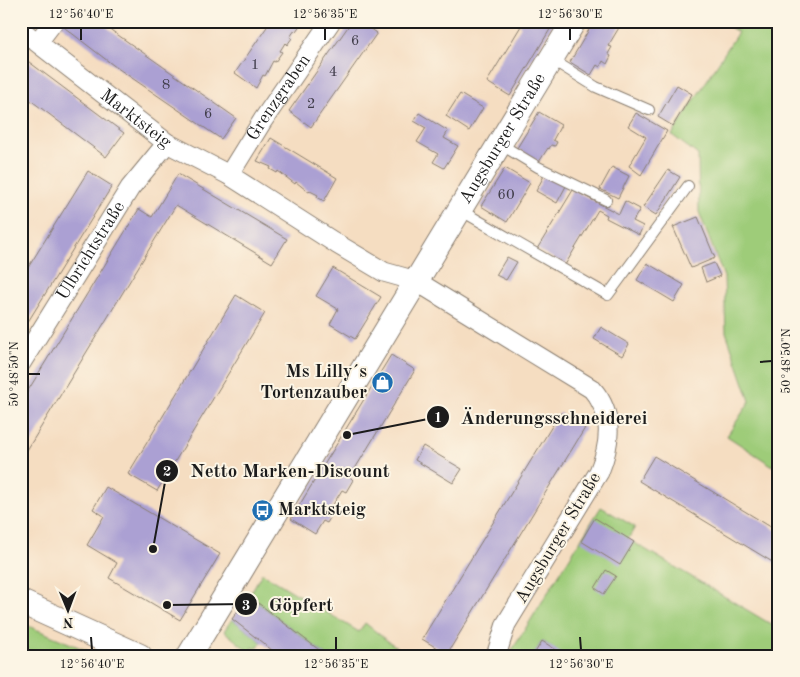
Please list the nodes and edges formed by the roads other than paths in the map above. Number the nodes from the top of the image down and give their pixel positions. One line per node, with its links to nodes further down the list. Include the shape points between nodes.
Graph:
1 (54, 21): 5 (street)
2 (331, 21): 10 (street, Grenzgraben, via 263,120)
3 (574, 21): 6 (street, Augsburger Straße)
4 (21, 30): 5 (street, Marktsteig)
5 (38, 42): 8 (street, Marktsteig)
6 (551, 59): 7 (lane, via 596,87); 9 (street, Augsburger Straße)
7 (649, 110)
8 (167, 143): 10 (street, Marktsteig); 15 (street, Ulbrichtstraße, via 130,188)
9 (500, 144): 12 (lane); 13 (street, Augsburger Straße)
10 (230, 175): 14 (street, Marktsteig, via 384,272)
11 (688, 186): 13 (lane, via 608,295)
12 (606, 200)
13 (459, 209): 14 (street, Augsburger Straße)
14 (416, 281): 18 (street, Augsburger Straße); 19 (street, Augsburger Straße, via 592,389 602,400 608,416 605,458 599,472 506,624)
15 (21, 363)
16 (21, 602): 17 (street)
17 (140, 656)
18 (189, 656)
19 (496, 656)

